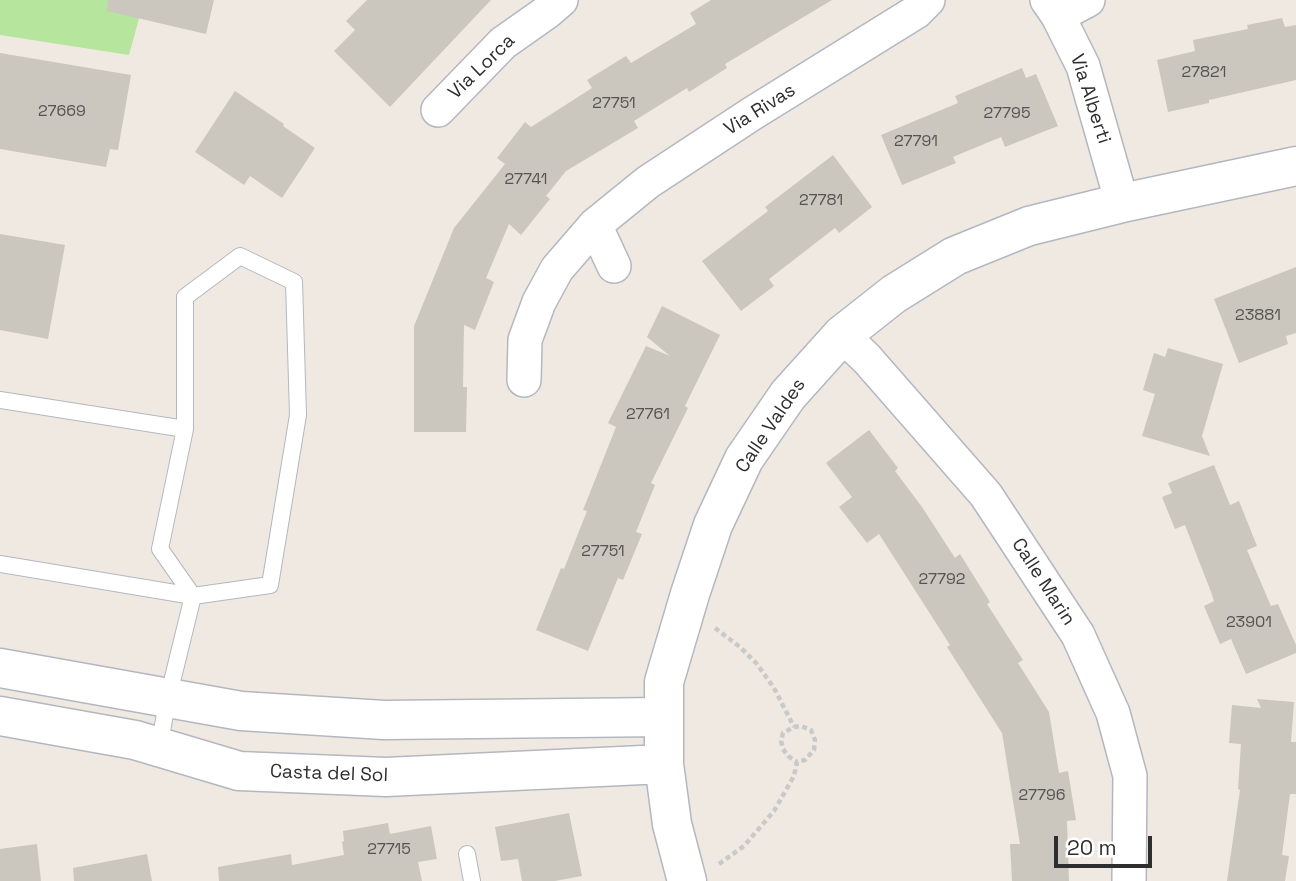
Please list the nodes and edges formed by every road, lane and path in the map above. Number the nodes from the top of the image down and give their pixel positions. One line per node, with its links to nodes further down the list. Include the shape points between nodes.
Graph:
1 (561, 0): 5 (street, Via Lorca, via 503,43)
2 (928, 0): 8 (street, Via Rivas, via 916,12 648,182)
3 (1088, 0): 4 (street)
4 (1052, 8): 7 (street, Via Alberti, via 1083,66)
5 (438, 110)
6 (1296, 166): 7 (street, Calle Valdes)
7 (1122, 203): 10 (street, Calle Valdes, via 1029,226 955,256)
8 (595, 225): 9 (street); 11 (street, Via Rivas, via 557,269 539,302 524,340)
9 (614, 266)
10 (842, 335): 20 (street, Calle Valdes, via 773,416 744,459 713,525 664,682); 31 (street, Calle Marin, via 986,495 1078,635 1113,713 1130,776)
11 (524, 380)
12 (0, 400): 13 (lane)
13 (185, 429): 15 (lane, via 160,549); 15 (lane, via 185,297 240,256 294,282 298,415 270,585)
14 (0, 564): 15 (lane)
15 (193, 596): 18 (lane)
16 (710, 624): 22 (path, via 757,664)
17 (0, 668): 18 (street)
18 (168, 698): 21 (street, via 241,711); 23 (lane)
19 (0, 716): 23 (street, Casta del Sol)
20 (664, 717): 21 (street); 25 (street, Calle Valdes)
21 (384, 720): 26 (street)
22 (794, 727): 24 (path, via 783,733 781,741 788,756); 24 (path, via 811,730 816,740 814,750)
23 (159, 747): 26 (street, Casta del Sol, via 239,771)
24 (797, 762): 29 (path, via 774,811 744,846)
25 (664, 764): 26 (street, Casta del Sol); 29 (street, Calle Valdes, via 672,824)
26 (386, 777)
27 (467, 854): 30 (lane)
28 (715, 856): 29 (path)
29 (708, 873)
30 (472, 881)
31 (1129, 881)

